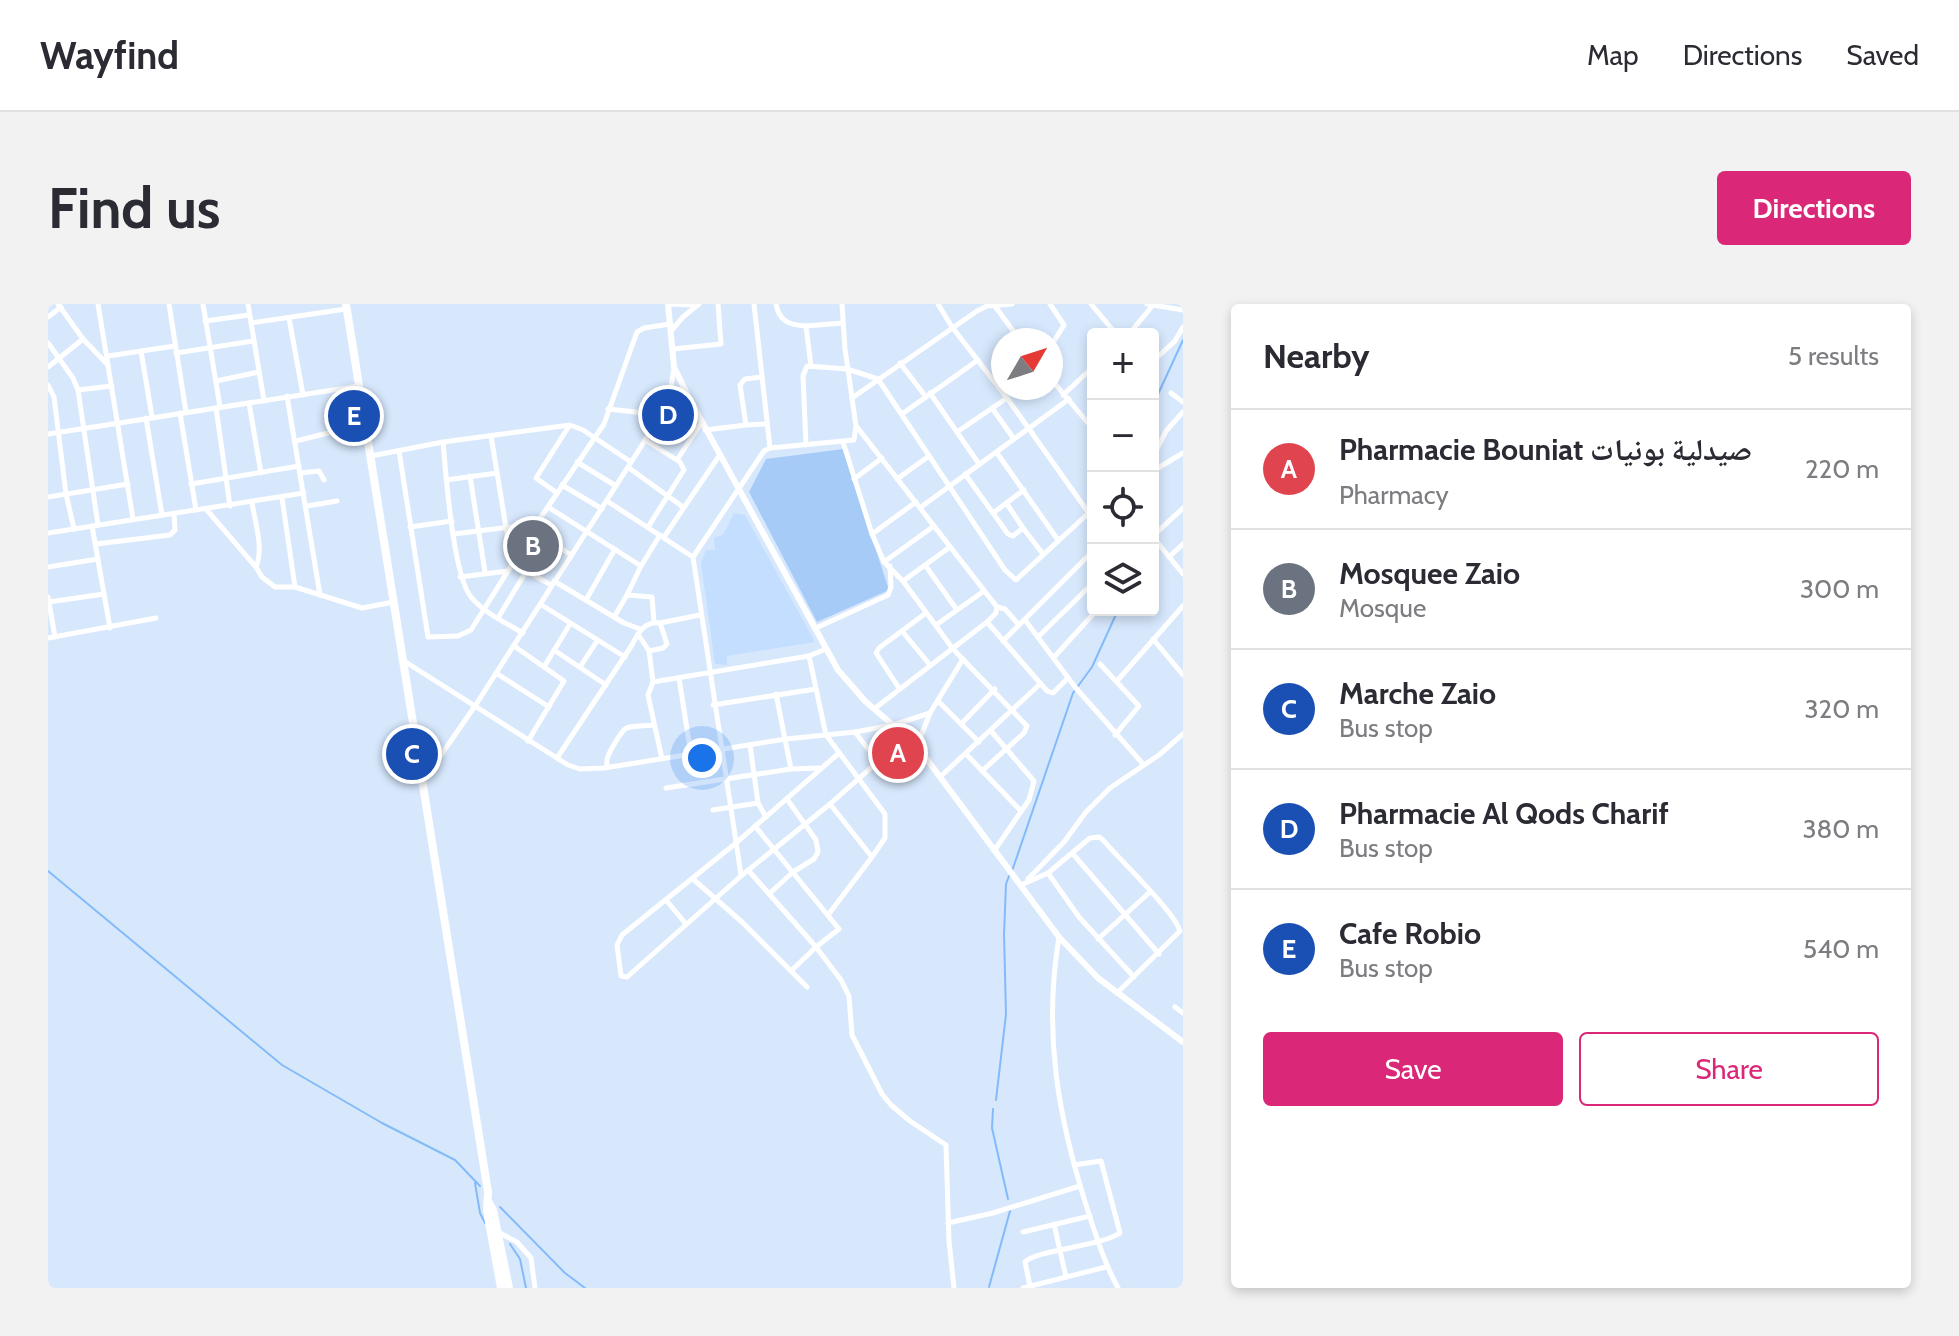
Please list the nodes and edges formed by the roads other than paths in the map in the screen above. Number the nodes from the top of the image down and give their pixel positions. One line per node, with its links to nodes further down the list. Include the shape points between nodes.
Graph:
1 (98, 304): 41 (street)
2 (169, 304): 39 (street)
3 (203, 304): 23 (street)
4 (248, 304): 20 (street)
5 (668, 304): 6 (street); 29 (street)
6 (697, 304): 29 (street)
7 (718, 304): 38 (street, via 721,344)
8 (754, 304): 53 (street)
9 (776, 304): 26 (street, via 783,320)
10 (842, 304): 25 (street)
11 (938, 304): 27 (street)
12 (1012, 304): 16 (street)
13 (1050, 304): 31 (street)
14 (1091, 304): 32 (street)
15 (60, 305): 21 (street); 34 (street)
16 (994, 305): 27 (street); 30 (street)
17 (1152, 305): 19 (street); 33 (street)
18 (346, 306): 22 (street); 59 (highway)
19 (1183, 310)
20 (249, 315): 23 (street); 24 (street)
21 (48, 317)
22 (289, 318): 24 (street); 63 (street)
23 (205, 321): 37 (street)
24 (251, 323): 35 (street)
25 (843, 323): 26 (street); 50 (street)
26 (806, 326): 47 (street)
27 (952, 327): 44 (street); 45 (street)
28 (1183, 327): 42 (street)
29 (671, 328): 38 (street); 75 (street, via 637,332)
30 (1011, 328)
31 (1062, 328)
32 (1111, 328)
33 (1134, 328)
34 (83, 339): 43 (street); 46 (street)
35 (253, 341): 37 (street); 51 (street)
36 (48, 343): 43 (street)
37 (209, 347): 39 (street); 56 (street)
38 (673, 349): 49 (street)
39 (175, 350): 40 (street); 77 (street)
40 (141, 351): 41 (street); 80 (street)
41 (108, 356): 46 (street)
42 (1159, 356)
43 (59, 359): 48 (street); 60 (street)
44 (978, 360): 54 (street); 64 (street)
45 (900, 363): 55 (street); 64 (street)
46 (109, 365): 58 (street)
47 (811, 366): 50 (street); 104 (street, via 803,376)
48 (48, 367)
49 (674, 367): 79 (street); 88 (street)
50 (847, 369): 55 (street); 67 (street)
51 (259, 372): 56 (street); 70 (street)
52 (1087, 374): 66 (street)
53 (762, 377): 84 (street); 86 (street, via 741,382)
54 (991, 377)
55 (878, 379): 67 (street); 78 (street)
56 (216, 381): 73 (street)
57 (48, 385): 91 (street)
58 (112, 386): 60 (street); 81 (street)
59 (359, 386): 63 (street); 83 (highway)
60 (78, 390): 89 (street)
61 (1063, 393): 66 (street)
62 (1171, 393): 71 (street)
63 (303, 395): 65 (street)
64 (928, 395): 78 (street); 92 (street)
65 (287, 396): 70 (street); 100 (street)
66 (1066, 397): 82 (street); 90 (street)
67 (852, 398): 87 (street)
68 (1004, 400): 74 (street)
69 (1008, 400): 90 (street)
70 (264, 401): 72 (street)
71 (1183, 402)
72 (249, 403): 73 (street); 120 (street)
73 (218, 408): 77 (street); 124 (street)
74 (992, 408): 92 (street); 96 (street)
75 (608, 409): 79 (street); 95 (street)
76 (1183, 412): 103 (street)
77 (183, 413): 80 (street); 130 (street)
78 (902, 414): 111 (street)
79 (660, 417): 97 (street)
80 (149, 418): 81 (street); 160 (street)
81 (117, 421): 89 (street); 129 (street)
82 (1087, 422)
83 (365, 424): 100 (street); 109 (highway)
84 (766, 424): 86 (street); 105 (street)
85 (570, 425): 94 (street); 95 (street); 138 (street, via 536,478)
86 (746, 425): 88 (street)
87 (856, 426): 98 (street); 99 (street)
88 (703, 427): 110 (street); 113 (street)
89 (83, 428): 91 (street); 134 (street)
90 (1029, 428): 96 (street); 153 (street)
91 (58, 432): 93 (street); 139 (street)
92 (957, 432): 116 (street)
93 (48, 434)
94 (491, 436): 101 (street); 121 (street)
95 (594, 438): 114 (street); 117 (street)
96 (1014, 439): 107 (street)
97 (645, 440): 113 (street); 117 (street)
98 (854, 440): 99 (street); 102 (street)
99 (868, 440): 112 (street)
100 (296, 441): 119 (street)
101 (443, 442): 106 (street); 128 (street)
102 (843, 442): 104 (street); 125 (street)
103 (1159, 445)
104 (806, 446): 105 (street)
105 (770, 448): 136 (street, via 753,464)
106 (399, 451): 109 (street); 167 (street)
107 (997, 452): 116 (street); 135 (street)
108 (1181, 455): 115 (street); 118 (street)
109 (371, 456): 212 (highway)
110 (719, 456): 136 (street); 151 (street)
111 (929, 456): 126 (street); 132 (street)
112 (882, 458): 125 (street); 126 (street)
113 (677, 460): 140 (street, via 684,470)
114 (577, 462): 131 (street); 133 (street)
115 (1183, 463)
116 (979, 464): 122 (street)
117 (630, 465): 133 (street); 140 (street)
118 (1159, 468)
119 (300, 469): 120 (street); 127 (street, via 319,471); 137 (street)
120 (261, 473): 124 (street)
121 (497, 473): 123 (street); 168 (street)
122 (965, 474): 132 (street); 158 (street)
123 (470, 476): 128 (street); 172 (street)
124 (227, 479): 130 (street); 148 (street)
125 (854, 479): 177 (street)
126 (897, 479): 145 (street)
127 (324, 480)
128 (446, 480): 163 (street)
129 (128, 484): 134 (street); 162 (street)
130 (191, 484): 157 (street)
131 (562, 485): 138 (street); 156 (street)
132 (949, 485): 152 (street); 185 (street, via 1014,580)
133 (616, 486): 144 (street)
134 (93, 489): 139 (street); 164 (street)
135 (1024, 490): 147 (street); 179 (street)
136 (738, 491): 187 (street); 233 (street)
137 (304, 493): 142 (street); 149 (street)
138 (557, 493): 150 (street)
139 (66, 494): 141 (street); 171 (street)
140 (669, 496): 151 (street); 169 (street)
141 (48, 497)
142 (282, 498): 146 (street); 204 (street)
143 (337, 501): 149 (street)
144 (607, 501): 156 (street); 169 (street)
145 (916, 502): 152 (street); 177 (street)
146 (252, 503): 148 (street); 196 (street)
147 (1007, 504): 158 (street); 170 (street)
148 (230, 506): 155 (street)
149 (307, 506): 208 (street)
150 (548, 507): 165 (street, via 537,522); 174 (street)
151 (683, 507): 178 (street)
152 (921, 507): 166 (street)
153 (1087, 508)
154 (1183, 508): 173 (street)
155 (206, 509): 157 (street); 196 (street)
156 (602, 509): 174 (street)
157 (196, 510): 159 (street)
158 (993, 513): 170 (street, via 1010,535)
159 (174, 514): 160 (street); 180 (street, via 170,535)
160 (162, 515): 162 (street)
161 (1087, 516): 179 (street)
162 (133, 519): 164 (street)
163 (452, 521): 167 (street); 176 (street)
164 (95, 525): 171 (street); 180 (street)
165 (526, 525): 168 (street); 186 (street)
166 (934, 526): 183 (street); 192 (street)
167 (410, 527): 216 (street, via 428,637 467,633)
168 (504, 527): 172 (street); 191 (street)
169 (648, 527): 178 (street)
170 (1023, 528): 185 (street)
171 (74, 529): 175 (street)
172 (480, 530): 176 (street); 199 (street)
173 (1159, 530)
174 (587, 531): 184 (street); 186 (street)
175 (48, 533)
176 (454, 534): 201 (street)
177 (872, 534): 192 (street)
178 (662, 536): 187 (street); 194 (street)
179 (1058, 540): 185 (street)
180 (96, 544): 190 (street)
181 (1159, 544): 189 (street)
182 (1183, 544): 189 (street)
183 (950, 547): 193 (street); 206 (street)
184 (615, 549): 194 (street); 211 (street)
185 (1043, 554)
186 (572, 556): 203 (street)
187 (693, 557): 220 (street)
188 (1087, 557): 226 (street)
189 (1169, 557): 200 (street)
190 (98, 559): 195 (street); 207 (street)
191 (513, 563): 197 (street); 198 (street)
192 (887, 563): 202 (street); 233 (street, via 888,595)
193 (925, 565): 202 (street); 217 (street)
194 (641, 566): 209 (street)
195 (48, 567)
196 (256, 567): 204 (street, via 268,583)
197 (527, 570): 203 (street); 224 (street)
198 (508, 571): 199 (street); 216 (street)
199 (485, 572): 201 (street)
200 (1183, 574)
201 (460, 577): 216 (street)
202 (903, 581): 218 (street)
203 (552, 583): 211 (street); 213 (street)
204 (295, 587): 208 (street)
205 (1087, 589): 237 (street)
206 (984, 591): 215 (street); 217 (street)
207 (104, 594): 210 (street); 232 (street)
208 (320, 595): 212 (street, via 362,608)
209 (627, 595): 222 (street); 228 (street, via 652,597)
210 (48, 600): 238 (street)
211 (586, 600): 222 (street)
212 (394, 602): 251 (highway)
213 (540, 604): 229 (street); 236 (street)
214 (1183, 606): 219 (street)
215 (997, 607): 227 (street); 231 (street)
216 (485, 609): 224 (street)
217 (957, 610): 230 (street)
218 (926, 613): 230 (street); 234 (street)
219 (1177, 613): 225 (street); 239 (street)
220 (700, 615): 228 (street); 257 (street)
221 (1092, 616): 249 (street)
222 (614, 617): 235 (street)
223 (156, 618): 232 (street)
224 (498, 618): 236 (street)
225 (1183, 618)
226 (1025, 620): 231 (street); 237 (street)
227 (987, 622): 241 (street); 244 (street)
228 (657, 623): 235 (street); 246 (street, via 667,644)
229 (570, 624): 240 (street); 245 (street)
230 (936, 625): 244 (street)
231 (1019, 625): 241 (street)
232 (110, 628): 238 (street)
233 (816, 628): 243 (street)
234 (902, 631): 253 (street); 265 (street, via 876,653)
235 (639, 632): 246 (street); 248 (street)
236 (523, 633): 242 (street)
237 (1039, 636): 249 (street)
238 (51, 637)
239 (1153, 639): 258 (street); 261 (street)
240 (597, 641): 248 (street); 255 (street)
241 (1003, 641): 263 (street)
242 (514, 646): 254 (street); 256 (street)
243 (826, 649): 247 (street); 273 (street)
244 (953, 649): 250 (street); 253 (street)
245 (554, 650): 254 (street); 255 (street)
246 (649, 651): 262 (street)
247 (809, 656): 257 (street); 266 (street)
248 (625, 657): 264 (street)
249 (1054, 657): 260 (street)
250 (963, 659): 267 (street); 269 (street)
251 (404, 661): 271 (street); 307 (highway)
252 (1100, 664): 261 (street)
253 (930, 665): 265 (street)
254 (544, 667): 272 (street, via 564,681)
255 (580, 667): 264 (street)
256 (496, 673): 271 (street); 272 (street)
257 (709, 673): 259 (street); 270 (street)
258 (1182, 674)
259 (679, 678): 262 (street); 294 (street)
260 (1068, 678): 263 (street, via 1053,693); 283 (street)
261 (1117, 681): 283 (street, via 1139,706)
262 (653, 682): 277 (street, via 648,695)
263 (1040, 684): 274 (street)
264 (606, 685): 295 (street)
265 (900, 688): 273 (street)
266 (816, 689): 268 (street); 282 (street)
267 (995, 689): 274 (street); 276 (street)
268 (776, 694): 270 (street); 285 (street)
269 (938, 701): 275 (street); 276 (street)
270 (713, 705): 291 (street)
271 (475, 706): 286 (street); 307 (street)
272 (549, 707): 286 (street)
273 (874, 709): 278 (street)
274 (1013, 709): 279 (street); 290 (street, via 1027,729)
275 (930, 713): 278 (street); 289 (street)
276 (961, 724): 287 (street)
277 (654, 725): 296 (street); 299 (street, via 620,731)
278 (893, 725): 280 (street); 284 (street)
279 (991, 731): 287 (street); 290 (street)
280 (855, 732): 282 (street); 297 (street)
281 (1183, 734): 298 (street)
282 (826, 735): 285 (street); 292 (street)
283 (1115, 735): 298 (street)
284 (907, 736): 289 (street); 297 (street)
285 (786, 739): 288 (street); 301 (street)
286 (528, 741): 295 (street)
287 (979, 742): 293 (street)
288 (750, 745): 291 (street); 303 (street)
289 (917, 746): 304 (street)
290 (1008, 748): 302 (street); 314 (street, via 1034,781)
291 (721, 750): 294 (street); 305 (street)
292 (839, 753): 300 (street); 306 (street)
293 (966, 754): 302 (street); 304 (street)
294 (691, 755): 296 (street)
295 (557, 758): 299 (street, via 580,769)
296 (662, 759): 299 (street)
297 (878, 762): 306 (street)
298 (1143, 764): 328 (street, via 1092,805)
299 (607, 767)
300 (820, 768): 301 (street); 309 (street)
301 (791, 769): 303 (street)
302 (982, 771): 314 (street)
303 (755, 775): 305 (street); 310 (street)
304 (940, 777): 320 (street)
305 (725, 779): 308 (street); 312 (street)
306 (859, 779): 311 (street); 322 (street, via 885,814 885,838)
307 (423, 781): 349 (highway)
308 (666, 788)
309 (787, 799): 315 (street); 316 (street)
310 (758, 803): 312 (street); 315 (street)
311 (830, 804): 316 (street); 322 (street)
312 (730, 807): 313 (street); 318 (street)
313 (713, 810)
314 (1021, 812): 320 (street)
315 (766, 817): 317 (street)
316 (805, 824): 319 (street); 324 (street, via 818,852)
317 (755, 826): 318 (street); 319 (street)
318 (736, 843): 326 (street); 327 (street)
319 (773, 848): 323 (street); 324 (street)
320 (994, 851): 328 (street)
321 (1073, 854): 325 (street); 329 (street, via 1090,838 1099,837); 334 (street)
322 (872, 857): 333 (street)
323 (748, 870): 326 (street); 330 (street)
324 (793, 872): 330 (street); 333 (street)
325 (1048, 873): 328 (street); 337 (street)
326 (741, 876): 331 (street)
327 (693, 879): 331 (street); 332 (street)
328 (1024, 882): 336 (street)
329 (1150, 892): 334 (street); 339 (street, via 1179,927 1178,936)
330 (769, 894): 338 (street)
331 (715, 899): 335 (street); 340 (street)
332 (666, 900): 335 (street); 335 (street, via 619,939 621,976 627,977)
333 (828, 915): 338 (street, via 839,929)
334 (1125, 916): 337 (street); 339 (street)
335 (686, 924)
336 (1059, 937): 343 (street); 347 (street, via 1054,1069)
337 (1098, 939): 341 (street)
338 (816, 947): 340 (street); 351 (street, via 849,996 852,1035 882,1094 946,1145)
339 (1159, 954): 341 (street)
340 (792, 970): 342 (street)
341 (1134, 977): 343 (street)
342 (807, 987)
343 (1117, 993): 346 (street)
344 (1175, 1007): 345 (street)
345 (1183, 1013)
346 (1183, 1042)
347 (1074, 1165): 348 (street); 355 (street, via 1101,1161 1121,1229 1117,1236)
348 (1080, 1186): 350 (street); 351 (street)
349 (489, 1202): 353 (highway); 360 (highway)
350 (1090, 1216): 352 (street); 355 (street)
351 (948, 1223): 363 (street)
352 (1054, 1224): 354 (street); 356 (street)
353 (498, 1232): 361 (highway); 362 (street, via 531,1258)
354 (1023, 1232)
355 (1097, 1242): 356 (street); 357 (street)
356 (1060, 1251): 358 (street); 359 (street, via 1027,1258)
357 (1106, 1267): 358 (street); 364 (street)
358 (1066, 1277): 359 (street)
359 (1026, 1287)
360 (501, 1288)
361 (509, 1288)
362 (535, 1288)
363 (954, 1288)
364 (1118, 1288)

